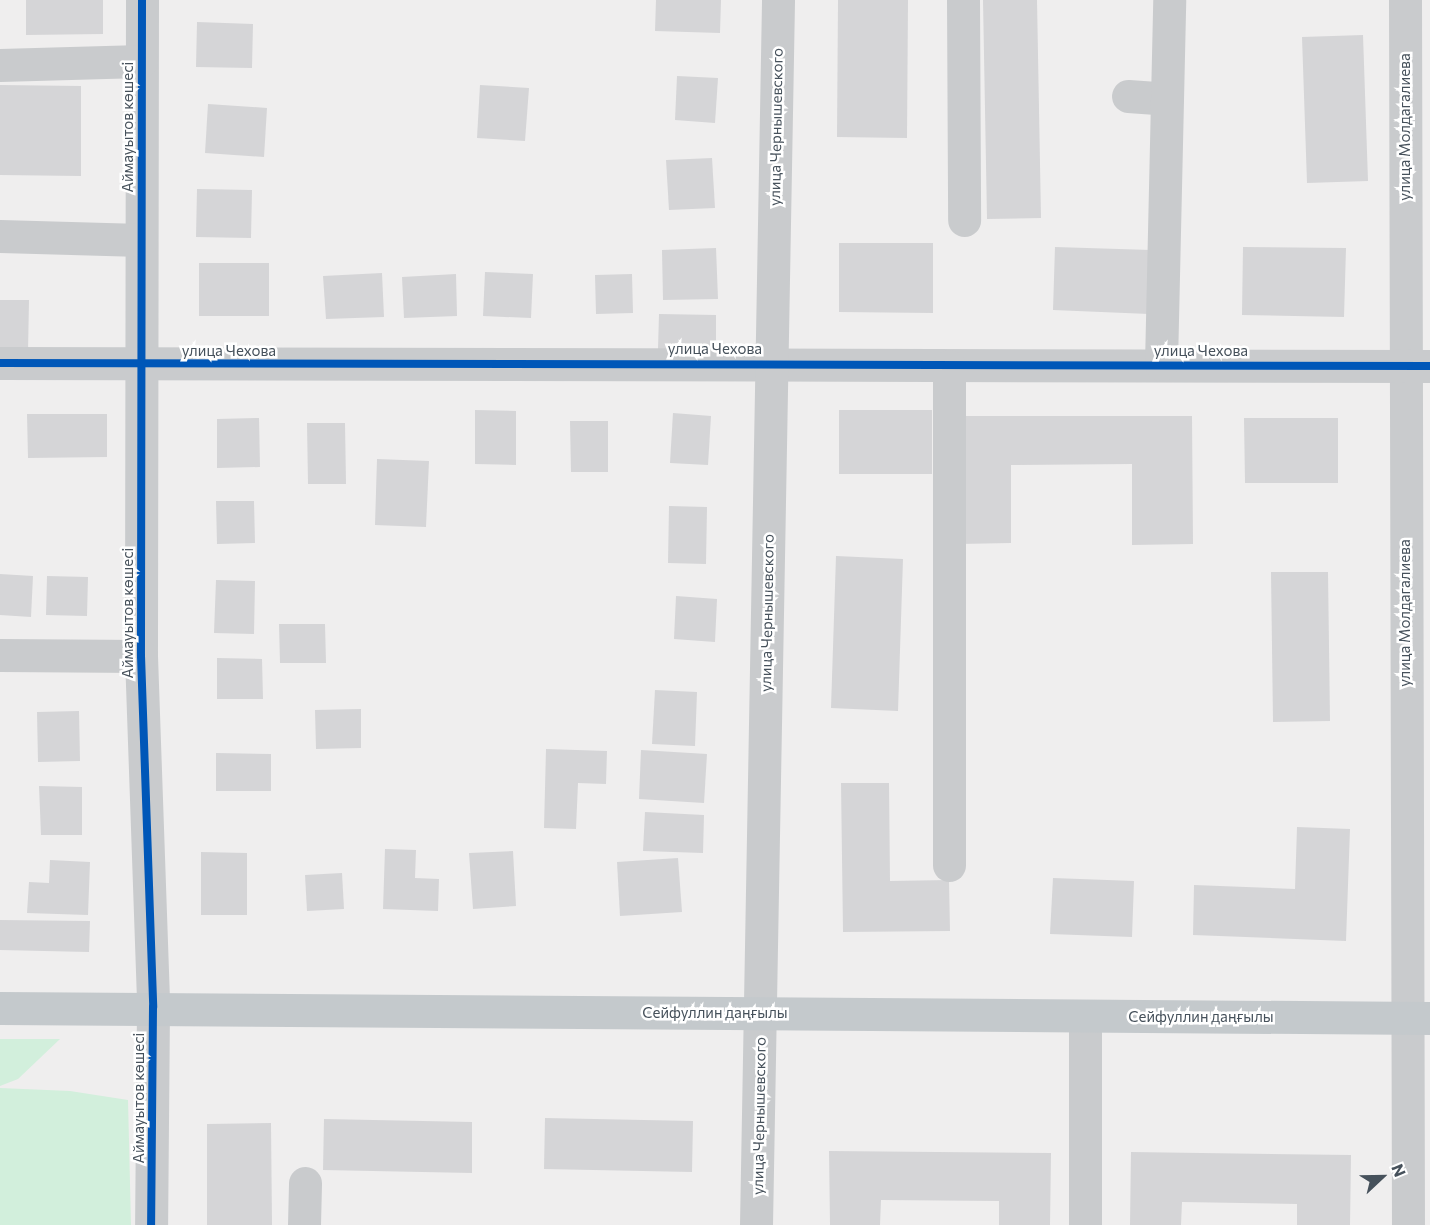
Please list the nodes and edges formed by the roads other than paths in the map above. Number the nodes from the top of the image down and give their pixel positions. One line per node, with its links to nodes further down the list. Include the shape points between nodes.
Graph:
1 (142, 0): 6 (street, Аймауытов көшесі)
2 (778, 0): 14 (street, улица Чернышевского)
3 (963, 0): 11 (street)
4 (1169, 0): 9 (street)
5 (1405, 0): 10 (street, улица Молдагалиева)
6 (141, 62): 7 (street); 13 (street, Аймауытов көшесі)
7 (0, 65)
8 (1128, 96): 9 (street)
9 (1167, 99): 16 (street)
10 (1417, 212): 18 (street, улица Молдагалиева)
11 (964, 220)
12 (0, 236): 13 (street)
13 (141, 240): 17 (street, Аймауытов көшесі)
14 (771, 362): 17 (street, улица Чехова); 19 (street, улица Чехова); 25 (street, улица Чернышевского)
15 (0, 363): 17 (street, улица Чехова)
16 (1161, 364): 18 (street, улица Чехова); 19 (street, улица Чехова)
17 (144, 365): 21 (street, Аймауытов көшесі)
18 (1417, 365): 27 (street, улица Молдагалиева)
19 (949, 366): 22 (street)
20 (0, 655): 21 (street)
21 (141, 656): 23 (street, Аймауытов көшесі)
22 (949, 865)
23 (153, 1007): 24 (main road, Сейфуллин даңғылы); 25 (main road, Сейфуллин даңғылы); 29 (street, Аймауытов көшесі)
24 (0, 1008)
25 (761, 1014): 26 (main road, Сейфуллин даңғылы); 31 (street, улица Чернышевского)
26 (1085, 1016): 27 (main road, Сейфуллин даңғылы); 32 (street)
27 (1418, 1018): 33 (street, улица Молдагалиева)
28 (305, 1183): 30 (street)
29 (151, 1225)
30 (304, 1225)
31 (756, 1225)
32 (1085, 1225)
33 (1408, 1225)

